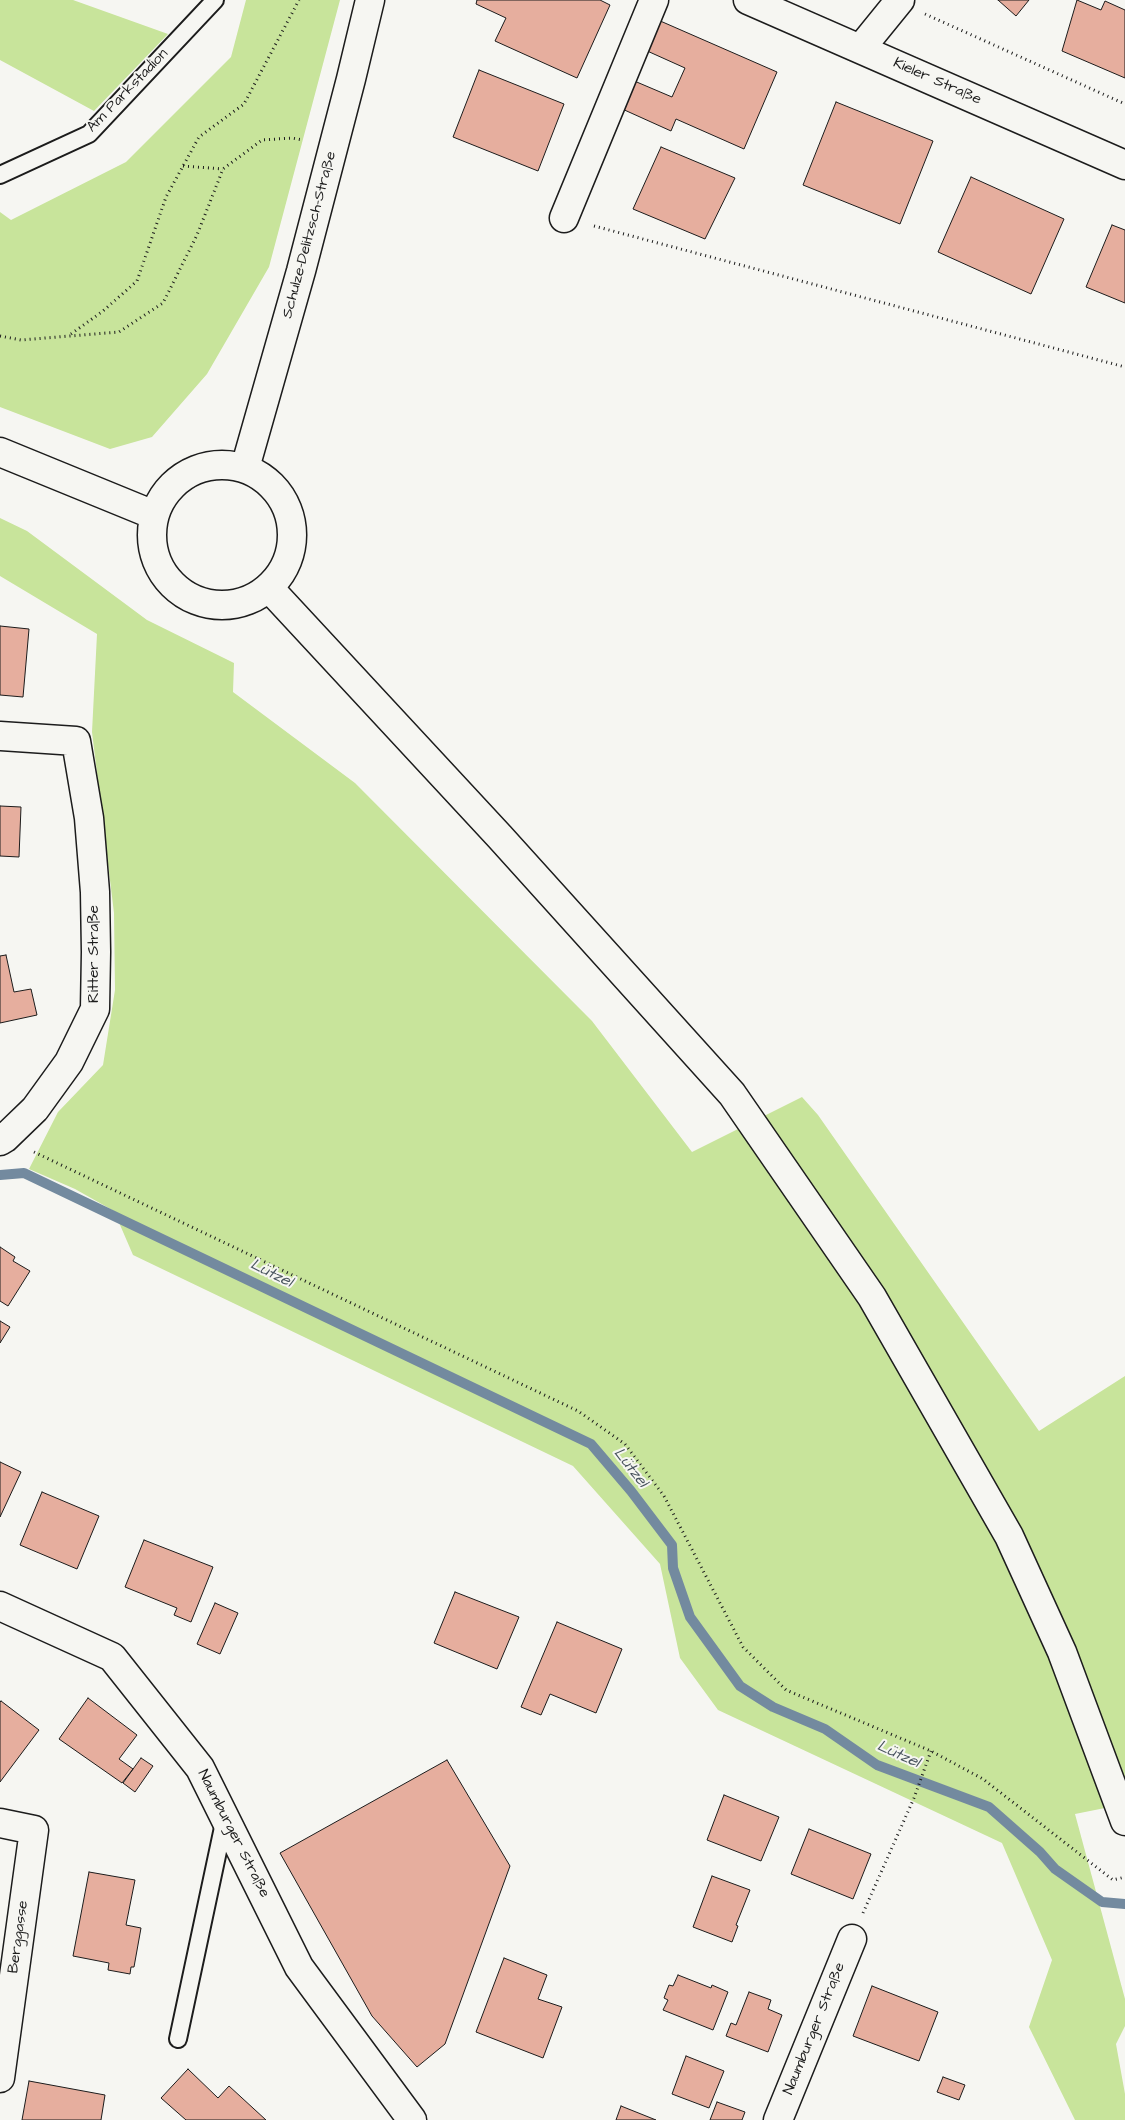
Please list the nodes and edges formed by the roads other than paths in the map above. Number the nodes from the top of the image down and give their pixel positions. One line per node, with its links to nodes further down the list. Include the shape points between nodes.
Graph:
1 (215, 0): 8 (lane, Am Parkstadion, via 89,134)
2 (370, 0): 11 (main road, Schulze-Delitzsch-Straße, via 301,271)
3 (654, 0): 9 (main road)
4 (748, 0): 6 (main road, Kieler Straße)
5 (899, 1): 6 (main road)
6 (861, 48): 7 (main road, Kieler Straße)
7 (1125, 165)
8 (0, 175)
9 (564, 218)
10 (0, 452): 12 (main road)
11 (245, 468): 12 (main road, via 223,464 200,468 180,478 164,494); 13 (main road, via 267,480 283,498 292,521 292,546 284,569)
12 (154, 515): 13 (main road, via 151,538 156,559 167,579 184,594 205,604 228,605 250,600)
13 (269, 588): 18 (main road, via 500,836 732,1094 872,1297 1009,1536 1062,1652)
14 (0, 736): 15 (main road, Ritter Straße, via 76,741 89,818 95,892 95,1009 69,1062 35,1109)
15 (3, 1140)
16 (0, 1606): 17 (main road, Naumburger Straße, via 112,1657 200,1768)
17 (225, 1818): 21 (lane); 23 (main road, Naumburger Straße, via 299,1967)
18 (1124, 1818)
19 (0, 1822): 22 (main road, Berggasse, via 34,1830)
20 (852, 1938): 24 (main road, Naumburger Straße)
21 (178, 2039)
22 (0, 2078)
23 (412, 2120)
24 (778, 2120)

